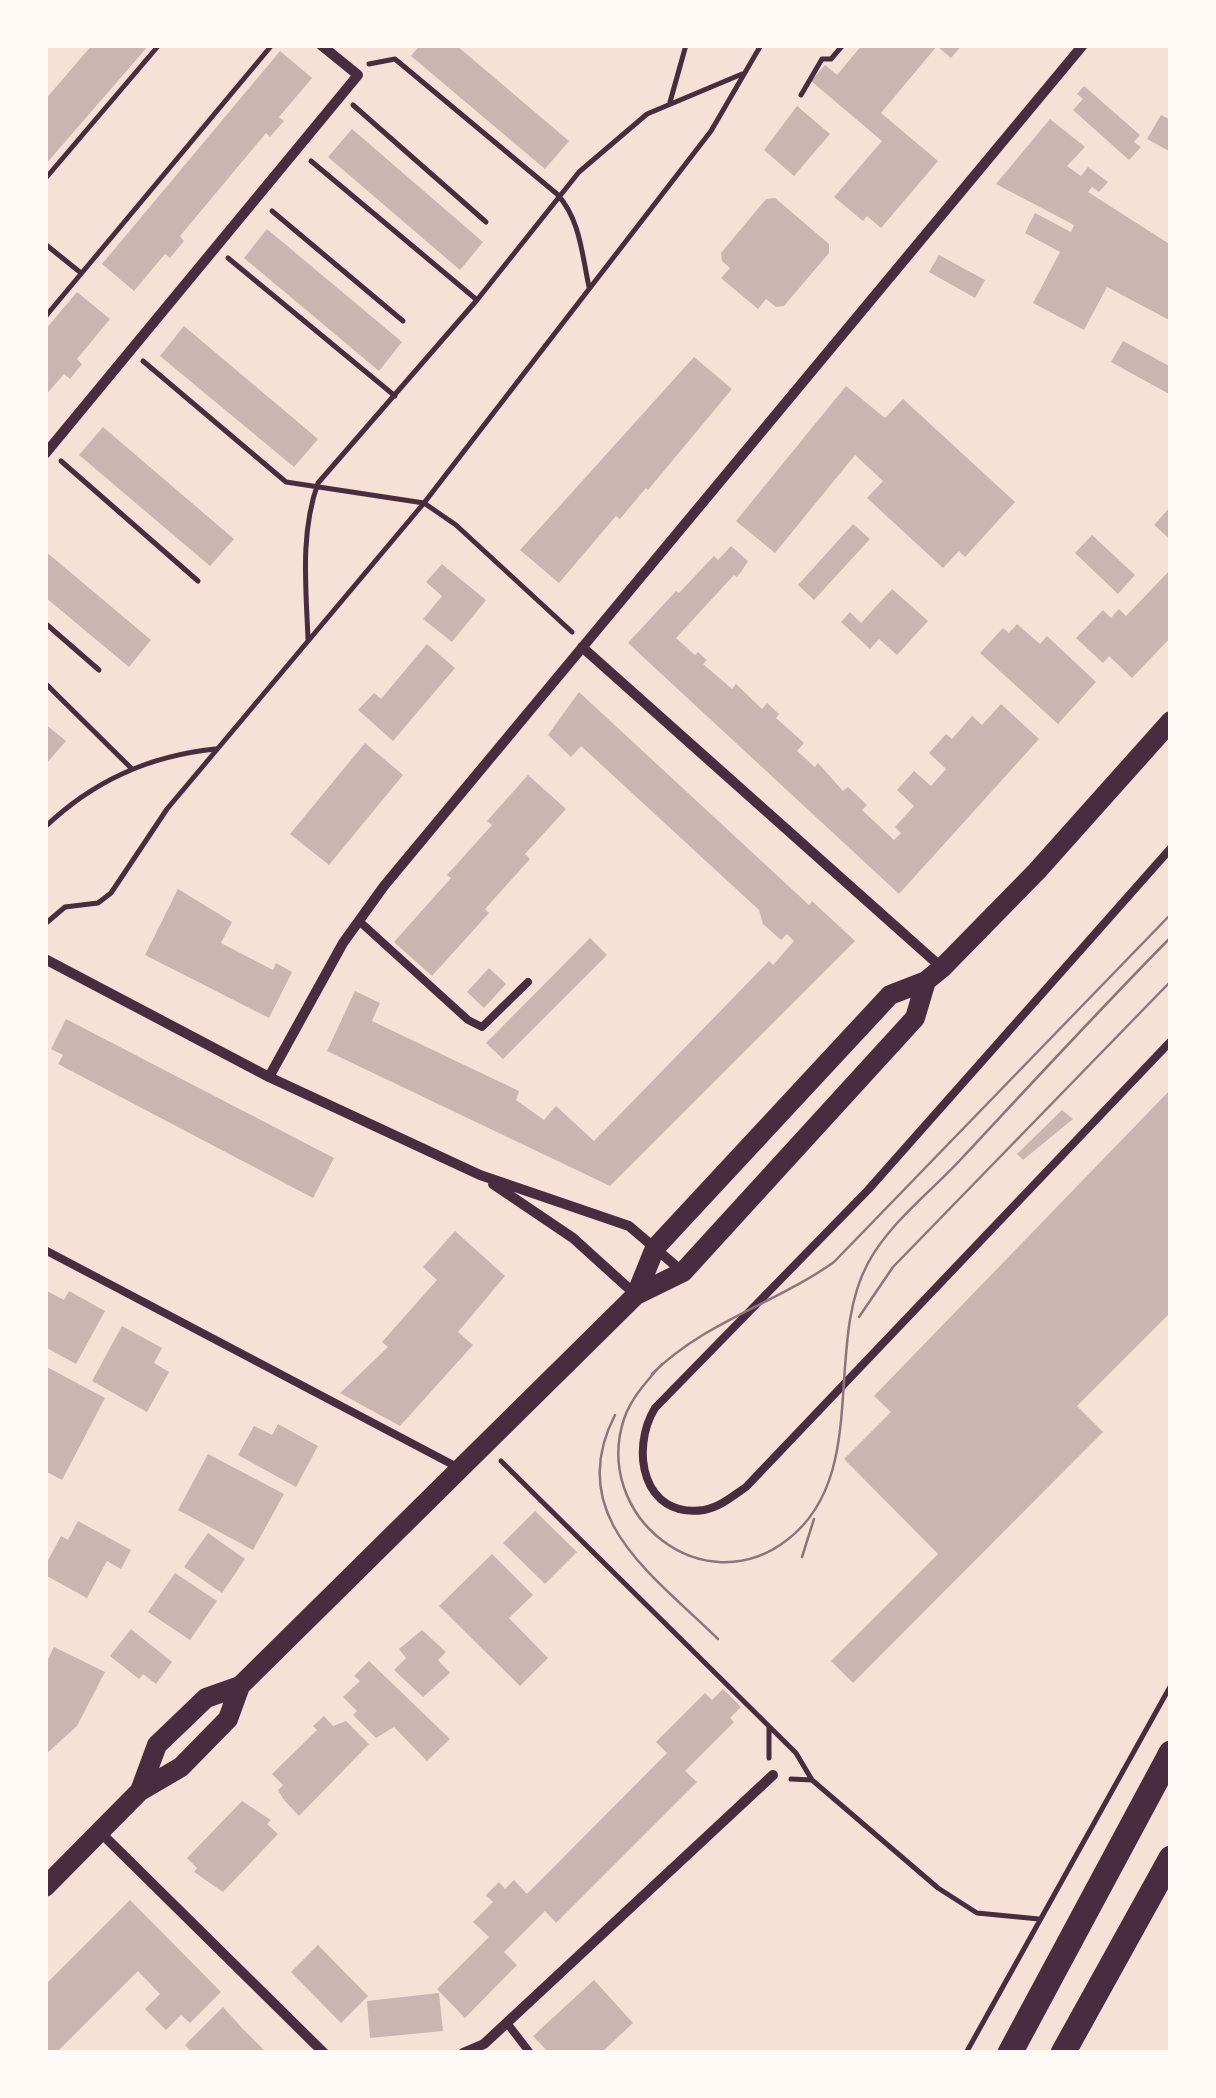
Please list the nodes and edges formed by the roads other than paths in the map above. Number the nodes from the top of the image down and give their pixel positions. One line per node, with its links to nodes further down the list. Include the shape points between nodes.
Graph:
1 (322, 45): 3 (street, via 358,75)
2 (1084, 45): 4 (street)
3 (47, 452)
4 (582, 647): 7 (street); 9 (street)
5 (1171, 721): 9 (main road)
6 (1171, 848): 11 (lane, via 868,1190 656,1408 643,1428 641,1452 655,1494 668,1506 705,1510 746,1488)
7 (359, 921): 10 (lane, via 482,1027); 12 (street)
8 (47, 963): 12 (street)
9 (934, 974): 14 (main road, via 890,995); 16 (main road, via 915,1018)
10 (528, 982)
11 (1171, 1041)
12 (269, 1077): 13 (street)
13 (480, 1175): 14 (street, via 629,1226); 17 (street, via 573,1238)
14 (655, 1248): 16 (street); 17 (main road)
15 (45, 1250): 18 (lane)
16 (683, 1272): 17 (main road)
17 (636, 1295): 18 (main road)
18 (460, 1469): 19 (main road)
19 (240, 1686): 22 (main road, via 228,1719 181,1767); 22 (main road, via 206,1698 156,1746)
20 (1171, 1753): 30 (main road)
21 (773, 1775): 26 (street)
22 (140, 1791): 23 (main road)
23 (99, 1831): 25 (main road); 27 (street)
24 (1171, 1858): 31 (main road)
25 (45, 1888)
26 (508, 2023): 28 (street); 29 (lane)
27 (324, 2053)
28 (463, 2053)
29 (530, 2053)
30 (1010, 2053)
31 (1063, 2053)

